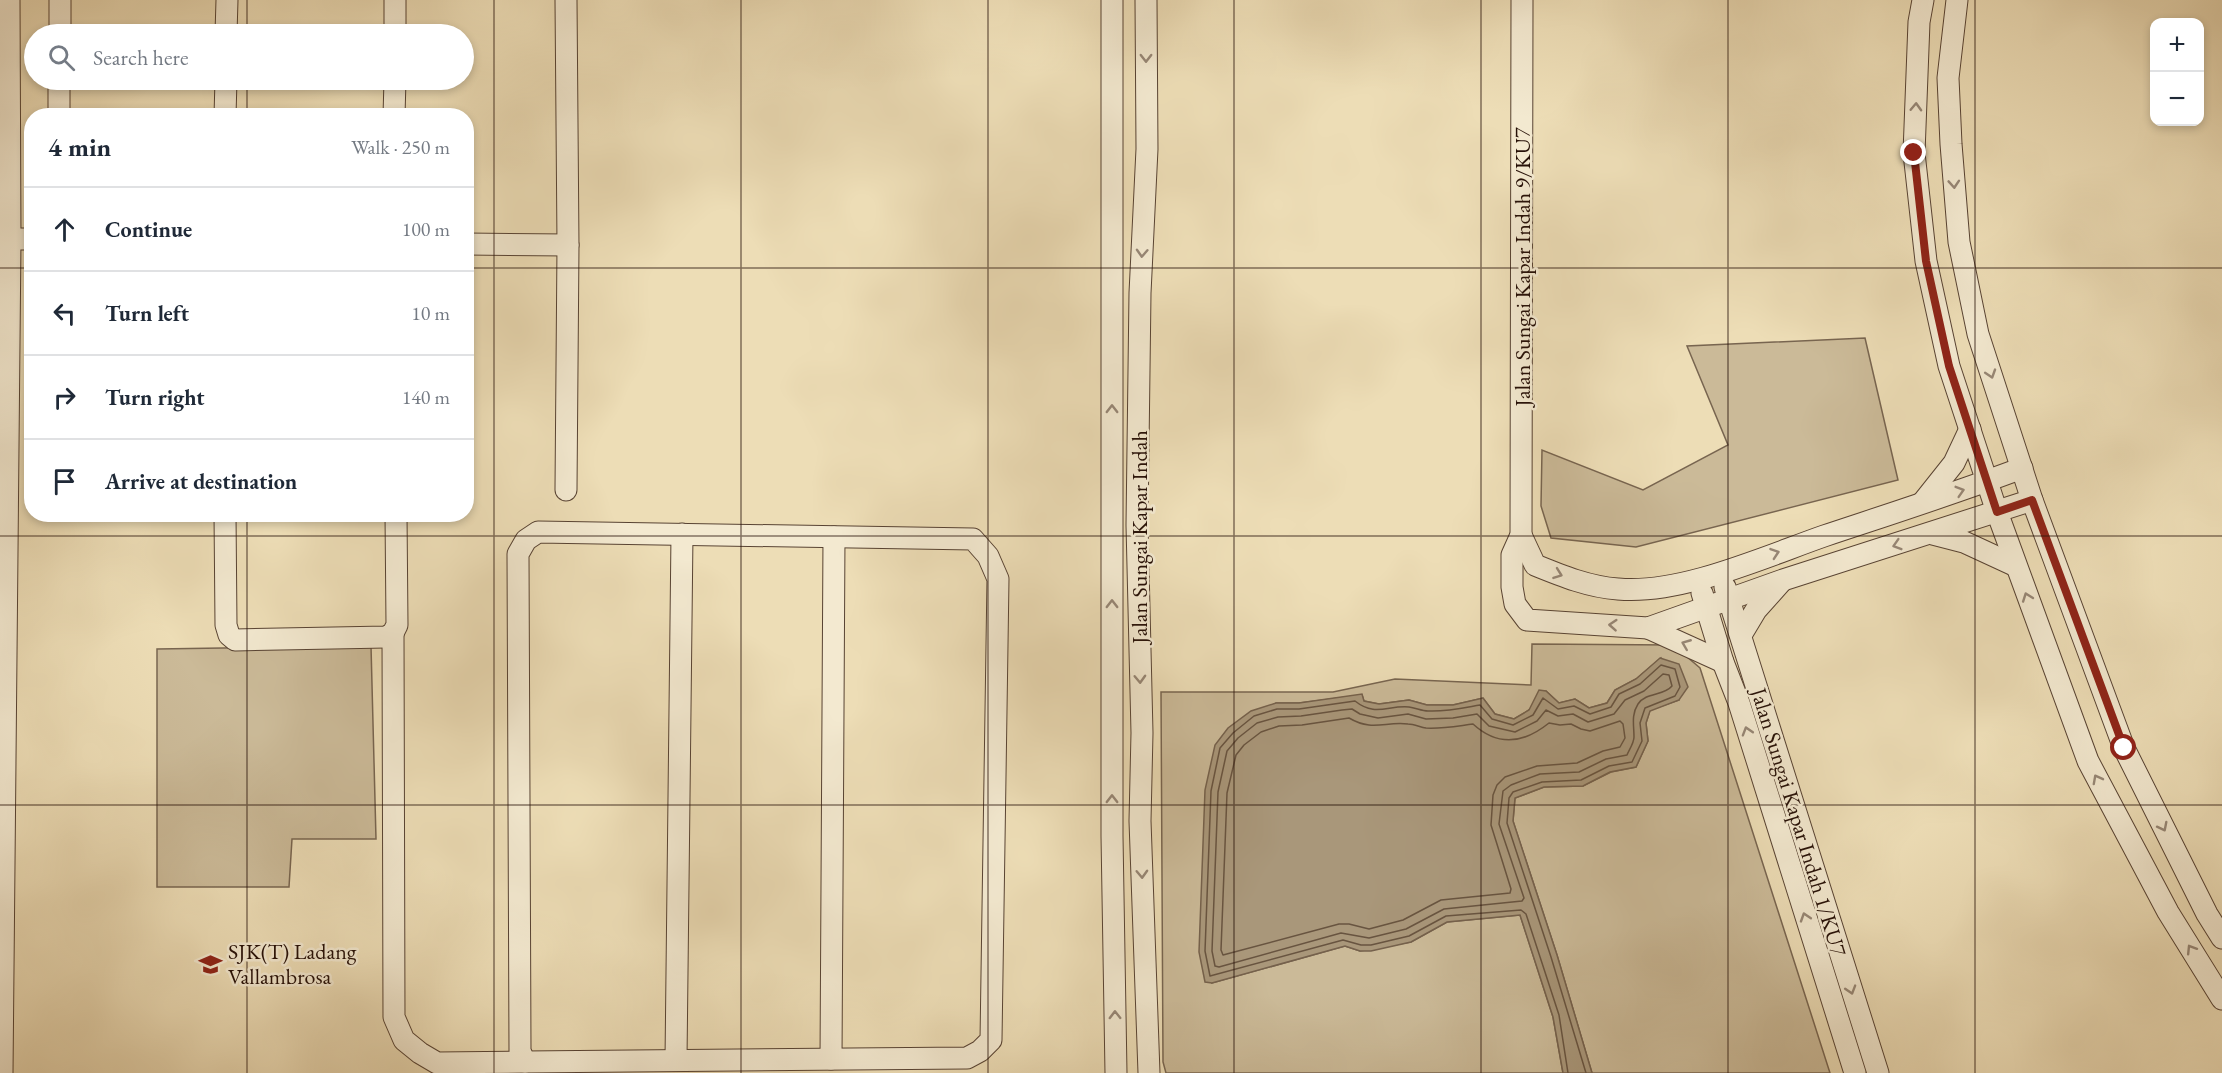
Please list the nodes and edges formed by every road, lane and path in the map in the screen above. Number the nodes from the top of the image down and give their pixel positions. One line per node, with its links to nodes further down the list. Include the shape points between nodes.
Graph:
1 (9, 0): 20 (street)
2 (60, 0): 11 (street)
3 (227, 0): 12 (street)
4 (395, 0): 13 (street)
5 (567, 0): 23 (street)
6 (1112, 0): 54 (street, Jalan Sungai Kapar Indah, one-way to 6, via 1112,825)
7 (1146, 0): 55 (street, Jalan Sungai Kapar Indah, one-way to 55, via 1147,149 1140,293 1137,525 1140,821)
8 (1522, 0): 35 (street, Jalan Sungai Kapar Indah 9/KU7)
9 (1923, 0): 24 (street, one-way to 9, via 1949,366 1926,261 1916,175 1914,141)
10 (1957, 0): 25 (street, one-way to 25, via 1948,78 1959,242 1978,334)
11 (60, 24)
12 (226, 24)
13 (395, 24)
14 (59, 90): 17 (street)
15 (226, 90): 18 (street)
16 (394, 90): 19 (street)
17 (59, 108)
18 (225, 108)
19 (394, 108)
20 (5, 239): 21 (street); 47 (street)
21 (24, 239)
22 (474, 244): 23 (street)
23 (568, 245): 27 (street)
24 (1970, 429): 26 (street); 29 (street, via 1954,463)
25 (2022, 468): 26 (street); 28 (street)
26 (1988, 481): 29 (street, one-way to 26); 30 (street)
27 (566, 490)
28 (2032, 500): 30 (street); 48 (street, one-way to 48, via 2124,748)
29 (1923, 502): 38 (street, one-way to 29)
30 (1997, 512): 33 (street); 37 (street)
31 (225, 522): 44 (street, via 226,626 235,640 386,637)
32 (396, 522): 44 (street, via 397,625)
33 (1933, 533): 37 (street, via 1964,542); 40 (street, one-way to 40)
34 (682, 534): 36 (street); 51 (street); 52 (street, via 538,532 526,540 518,554 520,1051)
35 (1521, 535): 39 (street, one-way to 39, via 1535,566 1581,583 1618,590 1656,588); 43 (street, one-way to 35, via 1527,620 1515,604 1512,587 1512,555)
36 (834, 537): 50 (street); 50 (street, via 973,539 988,556 998,579 991,1040 967,1058)
37 (2016, 566): 49 (street, one-way to 37, via 2168,912 2088,761)
38 (1720, 572): 39 (street); 41 (street, Jalan Sungai Kapar Indah 1/KU7)
39 (1698, 579): 42 (street, Jalan Sungai Kapar Indah 1/KU7)
40 (1783, 580): 41 (street); 45 (street, via 1756,610)
41 (1730, 599): 42 (street); 45 (street, Jalan Sungai Kapar Indah 1/KU7)
42 (1706, 606): 43 (street); 46 (street, Jalan Sungai Kapar Indah 1/KU7)
43 (1648, 628): 46 (street, one-way to 43)
44 (393, 633): 52 (street, via 394,1017 404,1040 437,1063)
45 (1743, 642): 57 (street, Jalan Sungai Kapar Indah 1/KU7, one-way to 57)
46 (1726, 670): 56 (street, Jalan Sungai Kapar Indah 1/KU7, one-way to 46)
47 (2, 935): 53 (street)
48 (2222, 938)
49 (2222, 999)
50 (831, 1059): 51 (street)
51 (676, 1060): 52 (street)
52 (525, 1062)
53 (2, 1073)
54 (1116, 1073)
55 (1149, 1073)
56 (1855, 1073)
57 (1878, 1073)

